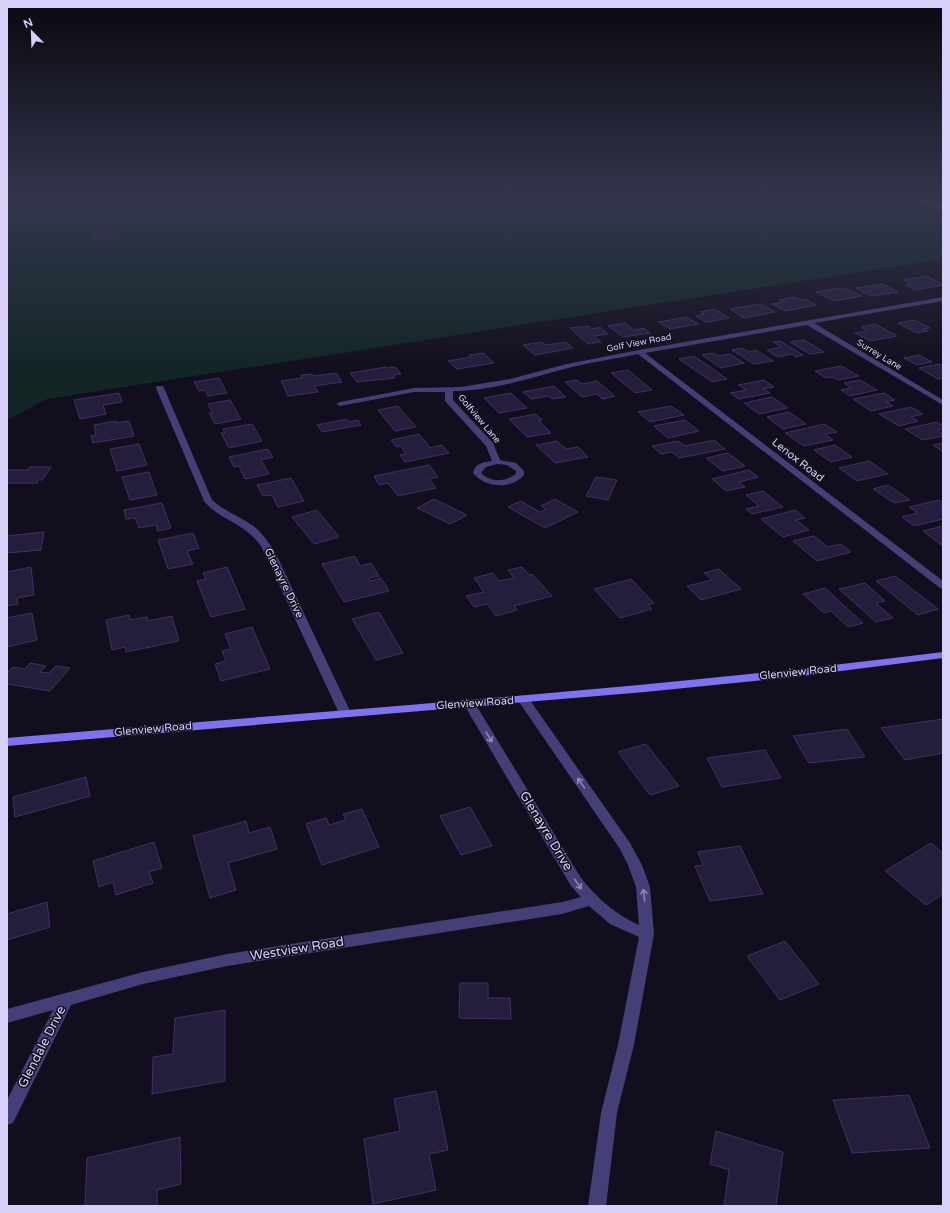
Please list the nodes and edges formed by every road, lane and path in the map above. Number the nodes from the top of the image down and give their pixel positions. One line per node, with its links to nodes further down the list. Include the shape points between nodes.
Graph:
1 (943, 299): 2 (street, Golf View Road)
2 (807, 322): 3 (street, Golf View Road); 6 (street, Surrey Lane)
3 (640, 352): 5 (street, Golf View Road, via 567,366 510,381); 9 (street, Lenox Road)
4 (160, 388): 13 (street, Glenayre Drive, via 208,501 217,510 249,527 270,552)
5 (450, 389): 7 (street, Golf View Road, via 407,391); 8 (street, Golfview Lane, via 449,401 490,445)
6 (943, 403)
7 (340, 404)
8 (497, 462)
9 (943, 586)
10 (943, 655): 11 (main road, Glenview Road, via 786,674)
11 (523, 699): 12 (main road, Glenview Road); 16 (street, one-way to 11, via 643,887 625,846)
12 (469, 703): 13 (main road, Glenview Road); 15 (street, Glenayre Drive, one-way to 15, via 576,882)
13 (345, 713): 14 (main road, Glenview Road)
14 (7, 742)
15 (591, 900): 16 (street, Glenayre Drive, via 607,915 625,926); 17 (street, Westview Road, via 562,908 228,960 143,978)
16 (648, 934): 20 (street, via 610,1113)
17 (67, 998): 18 (street, Westview Road); 19 (street, Glendale Drive)
18 (7, 1016)
19 (7, 1117)
20 (597, 1206)

